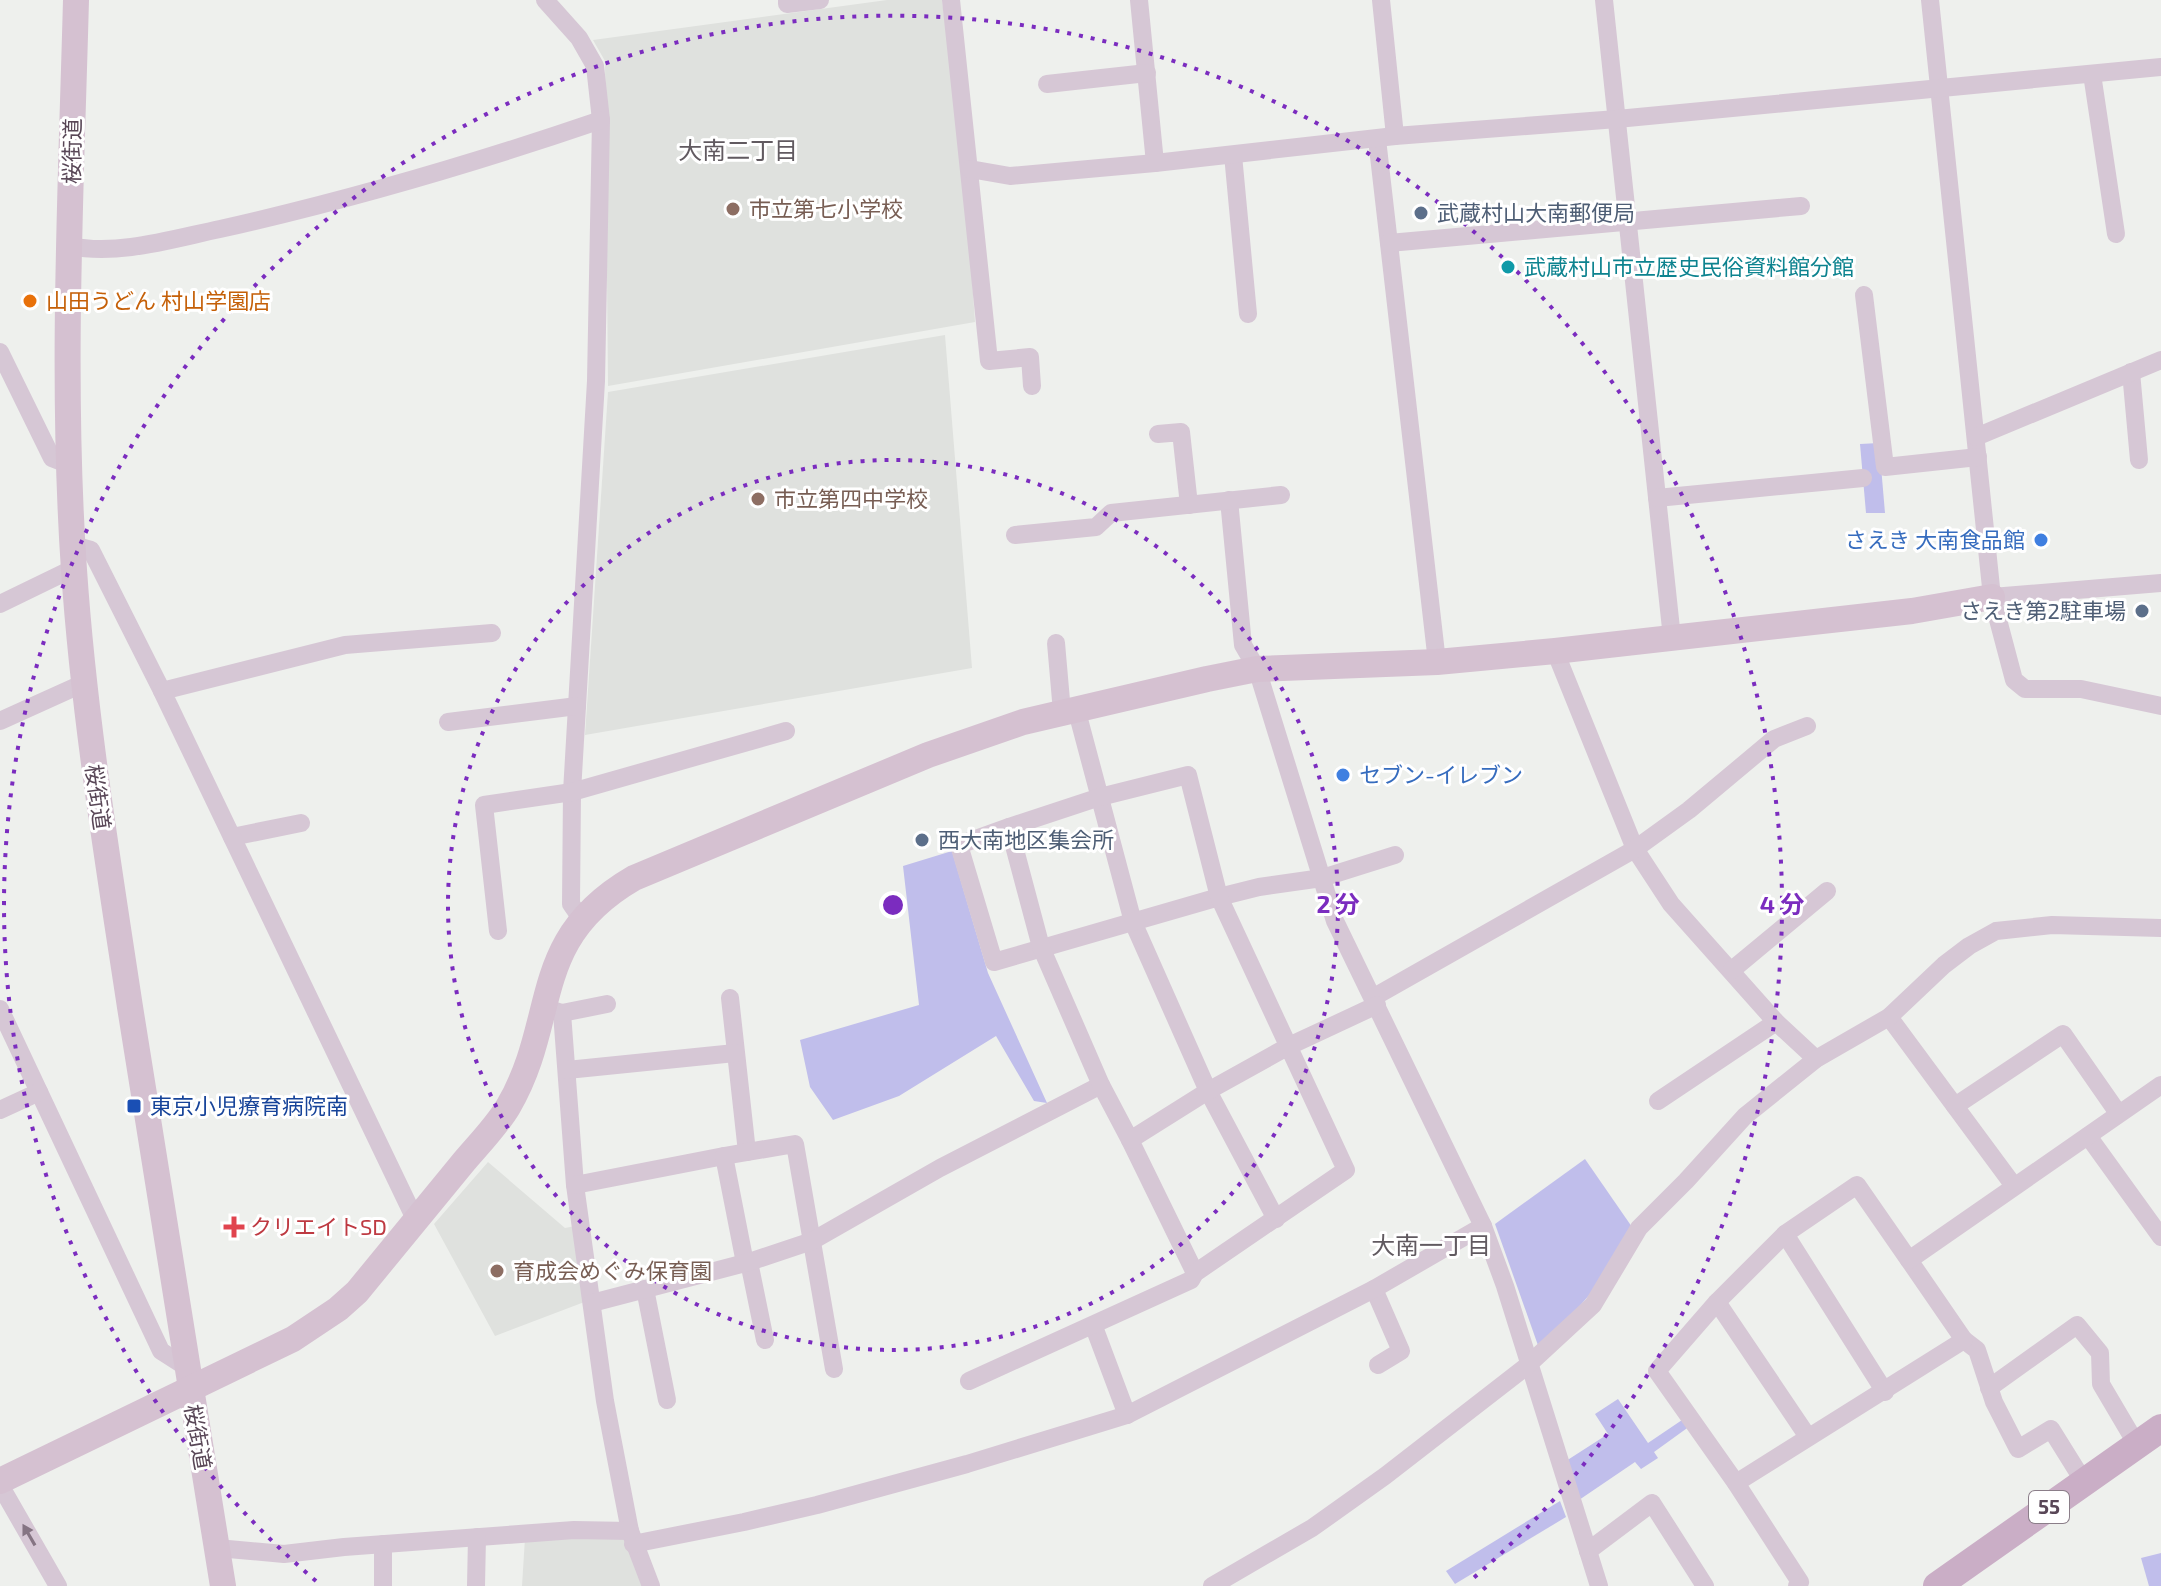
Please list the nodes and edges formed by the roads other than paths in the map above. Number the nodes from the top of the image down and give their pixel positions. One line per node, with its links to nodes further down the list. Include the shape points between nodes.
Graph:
1 (76, 0): 25 (street, 桜街道)
2 (545, 0): 16 (street, via 579,38 595,66)
3 (787, 0): 4 (street)
4 (820, 0)
5 (951, 0): 20 (street)
6 (1139, 0): 11 (street)
7 (1381, 0): 17 (street)
8 (1604, 0): 15 (street)
9 (1930, 0): 14 (street)
10 (2161, 67): 12 (street)
11 (1147, 73): 13 (street); 19 (street)
12 (2092, 74): 14 (street); 23 (street)
13 (1047, 84)
14 (1939, 87): 15 (street); 33 (street)
15 (1617, 119): 17 (street); 22 (street)
16 (601, 120): 25 (street, via 474,163 281,215 93,251); 55 (street, via 596,381)
17 (1386, 137): 18 (street); 24 (street)
18 (1233, 155): 19 (street); 27 (street)
19 (1155, 163): 20 (street, via 1010,176)
20 (970, 169): 31 (street, via 989,361 1030,357)
21 (1801, 206): 22 (street)
22 (1628, 222): 24 (street); 39 (street)
23 (2116, 234)
24 (1389, 243): 51 (street)
25 (70, 246): 36 (street, 桜街道)
26 (1864, 295): 34 (street, via 1885,467)
27 (1248, 314)
28 (0, 352): 36 (street, via 52,458)
29 (2161, 360): 30 (street)
30 (2131, 372): 33 (street); 35 (street)
31 (1032, 386)
32 (1158, 434): 41 (street, via 1181,432)
33 (1976, 437): 34 (street)
34 (1978, 457): 45 (street)
35 (2139, 460)
36 (70, 465): 43 (street, 桜街道)
37 (1863, 478): 39 (street)
38 (1281, 495): 40 (street)
39 (1657, 498): 48 (street)
40 (1229, 500): 41 (street); 52 (street, via 1243,645)
41 (1189, 505): 42 (street, via 1111,513 1096,527)
42 (1015, 535)
43 (73, 557): 46 (street); 53 (street, 桜街道); 54 (street, via 91,550)
44 (2161, 583): 45 (street)
45 (1992, 597): 48 (street); 56 (street, via 2014,680 2025,689 2081,689)
46 (0, 604)
47 (492, 633): 54 (street, via 345,645)
48 (1672, 638): 50 (street)
49 (1056, 643): 57 (street)
50 (1555, 651): 51 (street); 67 (street)
51 (1437, 662): 52 (street)
52 (1257, 669): 57 (street); 69 (street)
53 (84, 683): 58 (street); 122 (street, 桜街道)
54 (162, 691): 66 (street)
55 (577, 706): 59 (street); 62 (street)
56 (2161, 706)
57 (1069, 710): 63 (street); 72 (street, via 928,755 634,878)
58 (0, 721)
59 (448, 722)
60 (1807, 726): 67 (street, via 1774,739)
61 (786, 731): 62 (street)
62 (572, 792): 72 (street, via 571,904); 75 (street, via 484,805)
63 (1100, 797): 65 (street); 71 (street, via 1188,775); 73 (street)
64 (301, 823): 66 (street)
65 (1009, 827): 76 (street); 76 (street, via 959,845 994,962)
66 (232, 837): 104 (street)
67 (1635, 849): 77 (street, via 1671,904); 79 (street)
68 (1395, 855): 69 (street)
69 (1322, 878): 71 (street); 79 (street, via 1335,921)
70 (1827, 891): 77 (street)
71 (1219, 897): 73 (street); 85 (street)
72 (582, 920): 82 (street, via 557,960)
73 (1133, 922): 76 (street); 91 (street)
74 (2161, 928): 83 (street, via 2052,925 1996,931 1944,965)
75 (498, 931)
76 (1041, 947): 89 (street)
77 (1732, 970): 84 (street)
78 (730, 998): 86 (street)
79 (1376, 1001): 85 (street); 105 (street)
80 (607, 1004): 82 (street)
81 (0, 1009): 92 (street)
82 (553, 1010): 88 (street); 104 (street, via 508,1108)
83 (1889, 1017): 87 (street); 94 (street)
84 (1776, 1022): 87 (street); 93 (street)
85 (1289, 1046): 91 (street); 103 (street, via 1346,1170)
86 (735, 1053): 88 (street); 99 (street)
87 (1816, 1059): 120 (street, via 1745,1116 1639,1228 1593,1305)
88 (567, 1070): 101 (street)
89 (1101, 1085): 98 (street); 108 (street)
90 (2161, 1085): 96 (street)
91 (1208, 1091): 98 (street); 103 (street)
92 (39, 1092): 95 (street); 122 (street, via 161,1351)
93 (1658, 1101)
94 (1955, 1106): 96 (street, via 2063,1034); 102 (street)
95 (0, 1110)
96 (2118, 1113): 97 (street)
97 (2088, 1136): 102 (street); 107 (street)
98 (1130, 1140): 111 (street)
99 (747, 1152): 100 (street); 108 (street, via 795,1144)
100 (724, 1156): 101 (street); 110 (street)
101 (575, 1185): 115 (street)
102 (2014, 1186): 109 (street)
103 (1276, 1219): 111 (street)
104 (416, 1221): 122 (street, via 338,1309 293,1339)
105 (1483, 1226): 113 (street); 120 (street)
106 (1785, 1234): 109 (street, via 1857,1185); 114 (street); 125 (street)
107 (2161, 1237)
108 (812, 1241): 110 (street); 121 (street)
109 (1909, 1260): 118 (street)
110 (747, 1263): 112 (street); 117 (street)
111 (1195, 1273): 116 (street, via 1191,1280)
112 (645, 1289): 115 (street); 126 (street)
113 (1374, 1289): 119 (street, via 1401,1351); 127 (street)
114 (1717, 1302): 129 (street); 133 (street, via 1657,1371)
115 (592, 1303): 135 (street)
116 (1094, 1327): 123 (street); 127 (street)
117 (765, 1340)
118 (1964, 1340): 124 (street, via 1977,1350); 125 (street)
119 (1378, 1365)
120 (1528, 1365): 138 (street); 144 (street, via 1312,1528)
121 (834, 1369)
122 (188, 1378): 132 (street); 137 (street, 桜街道)
123 (969, 1381)
124 (1989, 1388): 130 (street, via 2077,1325 2100,1353 2101,1384); 131 (street, via 2018,1449 2051,1429)
125 (1885, 1392): 129 (street)
126 (667, 1400)
127 (1127, 1415): 135 (street, via 817,1505)
128 (2161, 1428): 130 (main road, 55)
129 (1808, 1437): 133 (street)
130 (2137, 1445): 131 (main road, 55)
131 (2084, 1482): 148 (main road, 55)
132 (0, 1483): 139 (street, one-way to 132)
133 (1736, 1483): 147 (street, via 1800,1582)
134 (477, 1537): 135 (street, via 574,1530); 136 (street); 142 (street)
135 (631, 1537): 143 (street)
136 (383, 1544): 137 (street, via 284,1554); 141 (street)
137 (217, 1548): 140 (street, 桜街道)
138 (1588, 1551): 145 (street); 146 (street, via 1652,1503)
139 (58, 1586)
140 (223, 1586)
141 (383, 1586)
142 (476, 1586)
143 (651, 1586)
144 (1212, 1586)
145 (1599, 1586)
146 (1705, 1586)
147 (1797, 1586)
148 (1937, 1586)

